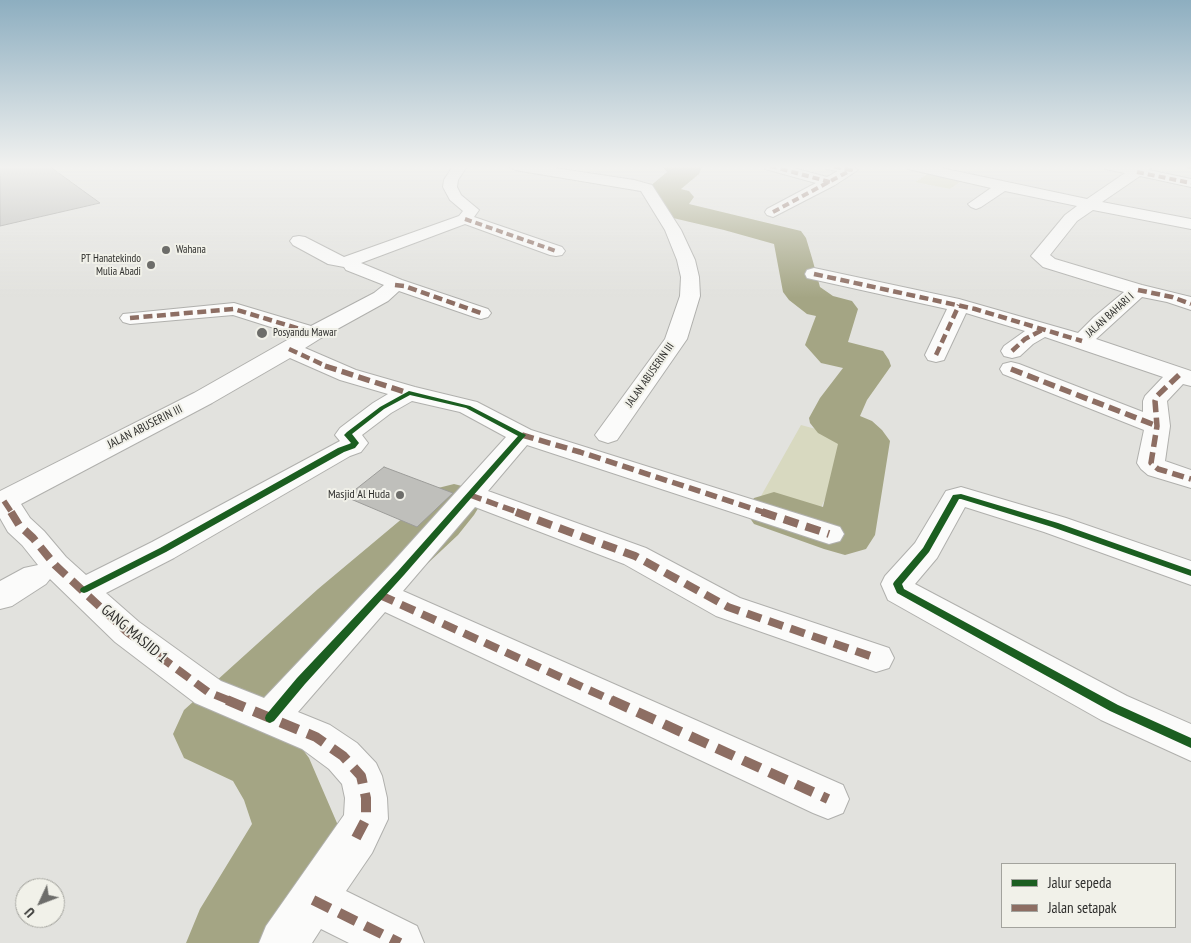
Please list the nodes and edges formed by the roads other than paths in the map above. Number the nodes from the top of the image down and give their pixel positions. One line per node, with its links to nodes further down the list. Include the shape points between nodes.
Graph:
1 (471, 210): 7 (street)
2 (661, 210): 28 (street, JALAN ABUSERIN III, via 686,260 690,296 676,339)
3 (777, 210): 6 (street)
4 (1082, 210): 14 (street, JALAN BAHARI I, via 1040,256 1049,263)
5 (1120, 210): 8 (street)
6 (773, 212)
7 (465, 219): 10 (street); 11 (street, via 352,259)
8 (1191, 224)
9 (299, 241): 11 (street, via 334,260)
10 (556, 251)
11 (349, 263): 13 (street)
12 (814, 274): 16 (street)
13 (395, 285): 17 (street); 20 (street, JALAN ABUSERIN III, via 381,297)
14 (1138, 290): 15 (street); 21 (street, JALAN BAHARI I, via 1101,320)
15 (1191, 304)
16 (959, 305): 19 (street); 23 (street)
17 (480, 313)
18 (130, 318): 20 (street, via 234,309)
19 (1044, 329): 21 (street); 26 (street, via 1025,339 1012,360)
20 (313, 334): 22 (street, JALAN ABUSERIN III)
21 (1082, 341): 24 (street, JALAN BAHARI I)
22 (289, 349): 25 (street, via 348,375); 31 (street, JALAN ABUSERIN III, via 203,398)
23 (936, 355)
24 (1185, 377): 26 (street, via 1157,396)
25 (409, 393): 27 (street, via 468,408); 35 (street, via 349,433 355,443 352,446)
26 (1157, 426): 29 (street, via 1151,463 1158,469)
27 (517, 432): 30 (street, via 506,452); 32 (street)
28 (608, 434)
29 (1191, 479)
30 (470, 496): 36 (street); 38 (street, via 635,556 728,606)
31 (2, 502): 35 (street, GANG MASJID 1, via 55,565)
32 (829, 534)
33 (1191, 573): 40 (street, via 1055,525 960,496 956,497 926,550 897,584 900,591 1114,708)
34 (35, 576): 37 (street)
35 (84, 590): 39 (street, GANG MASJID 1, via 127,632 208,692)
36 (380, 596): 39 (street, via 301,681); 41 (street)
37 (0, 597)
38 (876, 658)
39 (256, 712): 42 (street, GANG MASJID 1, via 316,737 343,756 361,776 366,818)
40 (1191, 744)
41 (828, 799)
42 (312, 900): 43 (street, GANG MASJID 1); 44 (street)
43 (284, 943)
44 (400, 943)

